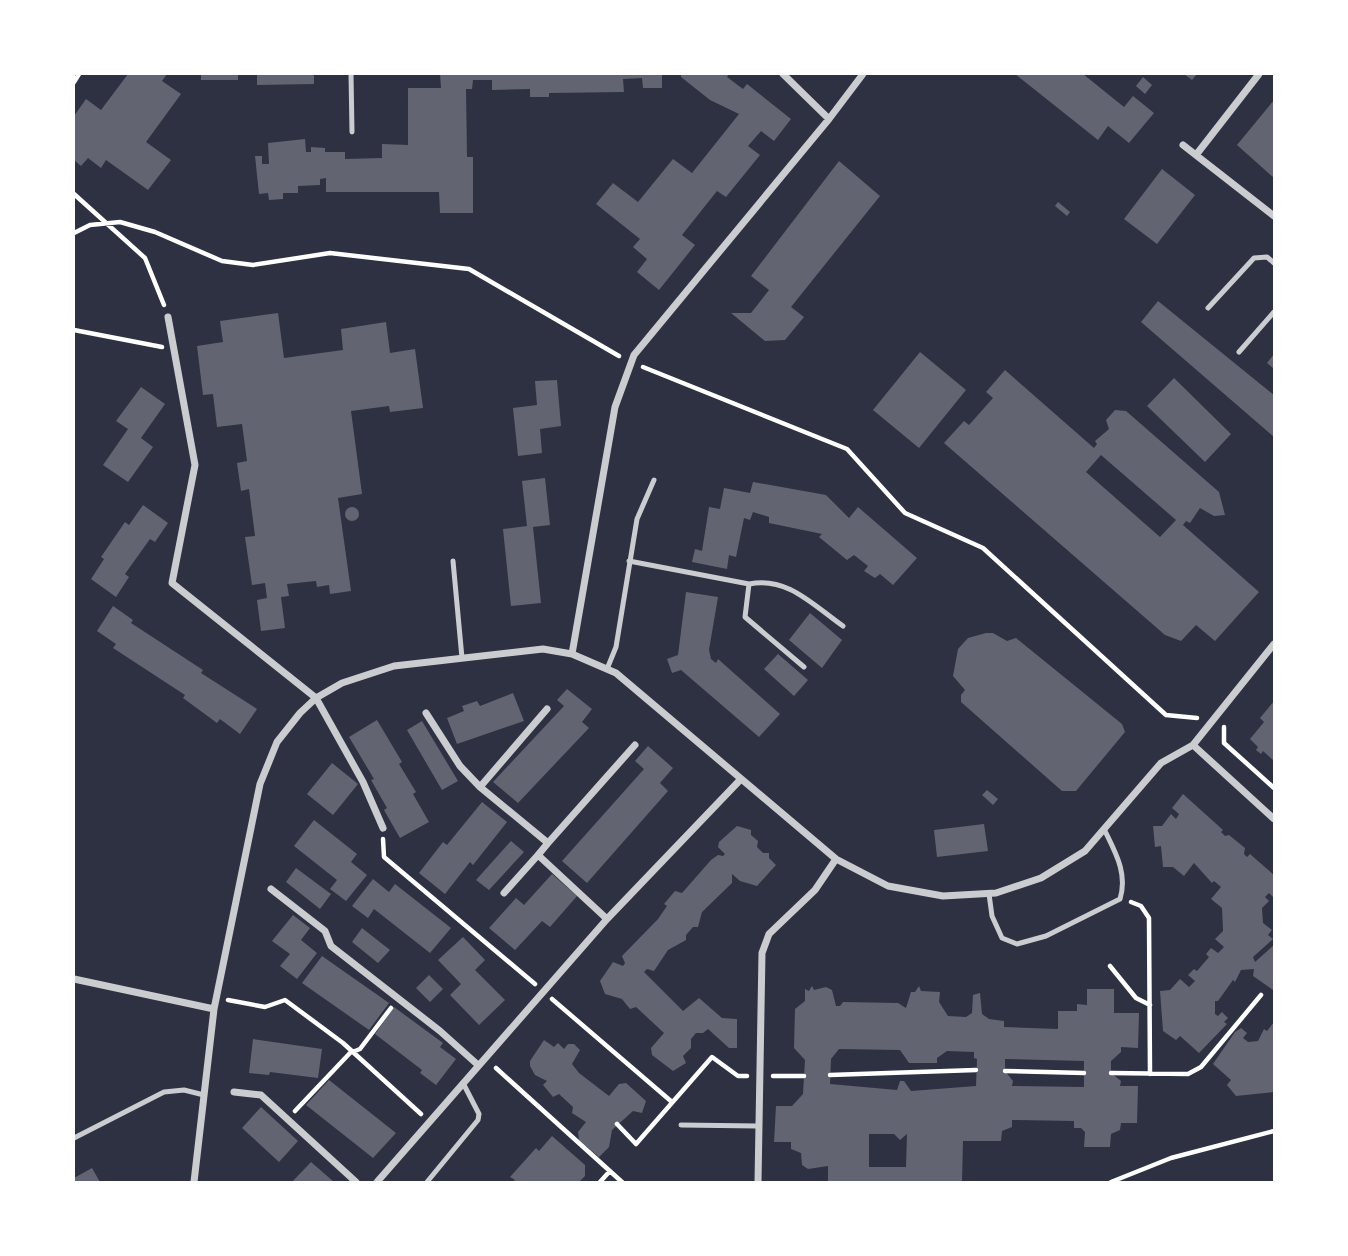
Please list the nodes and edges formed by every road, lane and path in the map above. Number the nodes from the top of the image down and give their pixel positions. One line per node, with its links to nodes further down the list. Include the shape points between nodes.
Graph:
1 (79, 74): 6 (path)
2 (351, 74): 8 (lane)
3 (783, 74): 7 (street)
4 (863, 74): 7 (street)
5 (1259, 74): 10 (street)
6 (74, 82)
7 (829, 119): 29 (street, via 634,355 615,407)
8 (352, 132)
9 (1183, 145): 10 (street)
10 (1196, 155): 12 (street)
11 (74, 194): 17 (path, via 145,258)
12 (1275, 216)
13 (74, 233): 21 (path, via 90,225 120,222 222,261 253,265 330,253 469,269)
14 (1275, 263): 15 (lane, via 1267,257 1254,258)
15 (1208, 308)
16 (1275, 312): 20 (lane)
17 (168, 317): 19 (street)
18 (74, 330): 19 (path)
19 (174, 349): 33 (street, via 195,465 172,583)
20 (1239, 352)
21 (613, 353)
22 (656, 373): 36 (path, via 847,449 905,513 983,548 1166,715)
23 (654, 480): 25 (lane, via 637,519)
24 (453, 561): 30 (lane)
25 (629, 561): 26 (lane); 32 (lane, via 616,647)
26 (749, 584): 27 (lane, via 780,583); 31 (lane, via 745,617)
27 (843, 626)
28 (1275, 644): 36 (street)
29 (572, 654): 30 (street, via 543,649); 32 (street)
30 (462, 659): 33 (street, via 394,666 342,683)
31 (804, 667)
32 (607, 669): 39 (street)
33 (316, 698): 43 (street); 57 (street, via 277,742 260,783)
34 (547, 709): 40 (street)
35 (426, 713): 40 (street, via 460,766)
36 (1214, 720): 38 (street); 41 (path, via 1225,729 1224,743)
37 (635, 745): 45 (street)
38 (1193, 745): 42 (street); 44 (street, via 1161,763)
39 (741, 779): 47 (street); 52 (street)
40 (480, 787): 45 (street)
41 (1275, 788)
42 (1275, 819)
43 (383, 828): 55 (path, via 384,857)
44 (1104, 829): 50 (street, via 1085,851 1041,878); 51 (lane, via 1121,867)
45 (548, 843): 46 (street)
46 (538, 855): 49 (street); 52 (street)
47 (836, 859): 50 (street, via 888,886 943,896); 70 (street, via 816,890 769,934 765,944)
48 (271, 889): 58 (street, via 325,931 331,946)
49 (504, 893)
50 (989, 894): 51 (lane, via 1002,938 1017,944 1046,936)
51 (1120, 899): 59 (path, via 1141,906 1149,918)
52 (607, 919): 55 (street)
53 (1110, 966): 59 (path, via 1136,998)
54 (74, 979): 60 (street)
55 (543, 990): 62 (street); 75 (path)
56 (1261, 995): 68 (path, via 1201,1067 1188,1074)
57 (216, 998): 60 (street); 61 (path, via 265,1007 285,1000)
58 (397, 999): 61 (path, via 360,1049); 63 (street)
59 (1150, 1005): 68 (path)
60 (214, 1009): 74 (street)
61 (350, 1053): 76 (path); 77 (path)
62 (485, 1058): 63 (street); 83 (path)
63 (478, 1065): 72 (street)
64 (976, 1070): 69 (path)
65 (1005, 1071): 66 (path)
66 (1084, 1073)
67 (1111, 1073): 68 (path)
68 (1150, 1074)
69 (830, 1075)
70 (758, 1076): 71 (path); 75 (path, via 738,1076 712,1057); 80 (street)
71 (804, 1076)
72 (463, 1083): 77 (street); 87 (lane, via 478,1120)
73 (234, 1092): 76 (street, via 261,1095)
74 (204, 1095): 82 (lane, via 164,1092); 84 (street)
75 (672, 1102): 78 (path, via 636,1144)
76 (288, 1119): 85 (street)
77 (429, 1121): 86 (street)
78 (617, 1124)
79 (681, 1125): 80 (lane)
80 (757, 1126): 90 (street)
81 (1275, 1131): 91 (path, via 1171,1158)
82 (74, 1138)
83 (609, 1172): 88 (path); 89 (path)
84 (194, 1182)
85 (356, 1182)
86 (377, 1182)
87 (428, 1182)
88 (600, 1182)
89 (622, 1182)
90 (758, 1182)
91 (1111, 1182)

